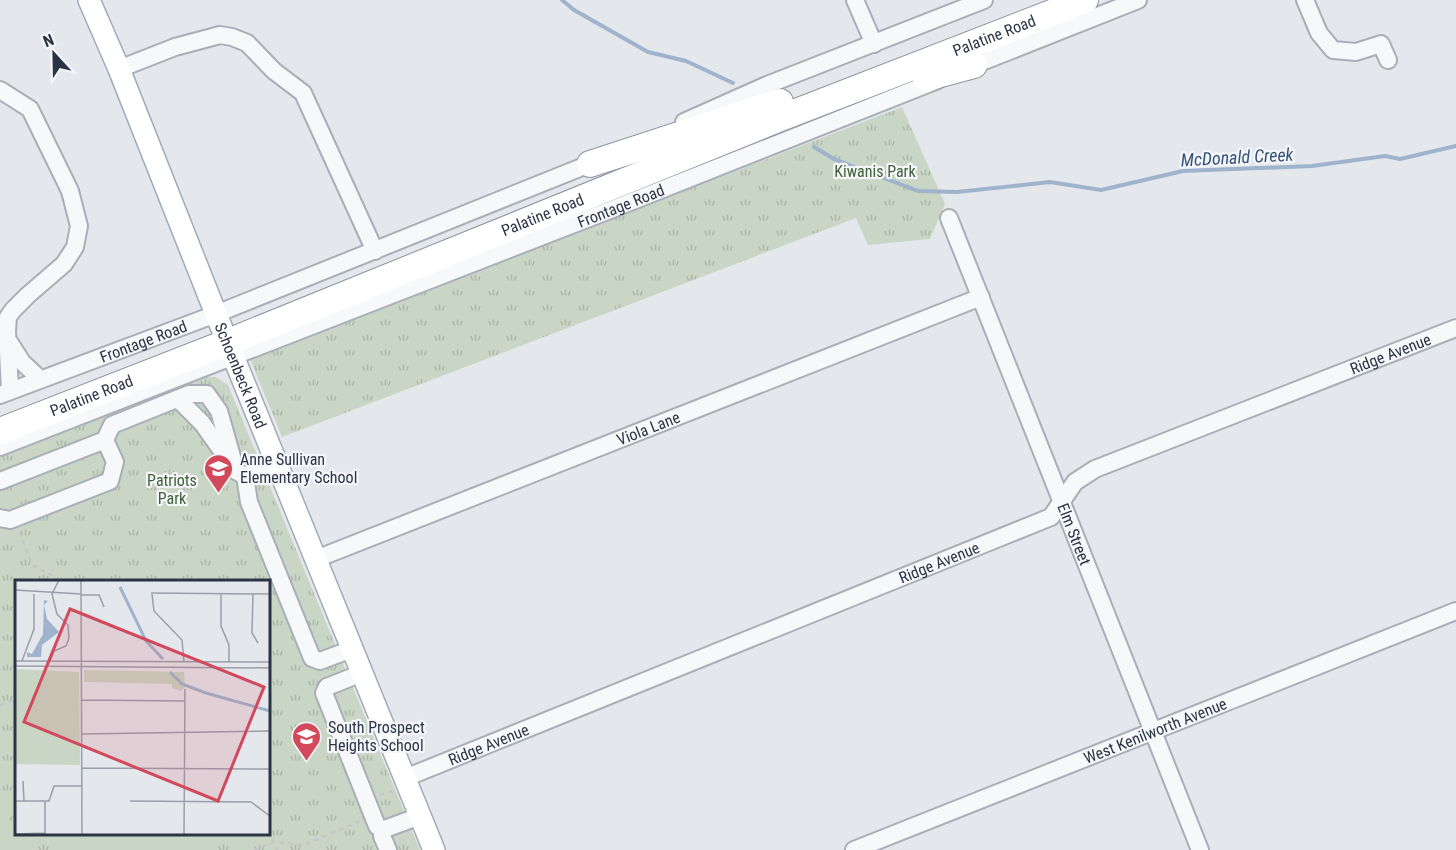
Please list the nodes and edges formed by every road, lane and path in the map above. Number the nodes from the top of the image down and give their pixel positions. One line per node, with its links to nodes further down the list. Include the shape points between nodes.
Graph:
1 (89, 0): 11 (main road, Schoenbeck Road)
2 (855, 0): 8 (street)
3 (984, 0): 8 (street, Frontage Road)
4 (1041, 0): 12 (highway, Palatine Road)
5 (1085, 0): 14 (highway, Palatine Road)
6 (1138, 0): 10 (street, Frontage Road)
7 (1305, 0): 9 (street, via 1319,33 1333,50 1356,52 1381,44)
8 (874, 44): 15 (street, Frontage Road)
9 (1388, 60)
10 (974, 65): 14 (highway); 20 (street, Frontage Road)
11 (119, 69): 17 (street, via 220,35 247,43 303,93); 20 (main road, Schoenbeck Road)
12 (823, 87): 15 (highway); 20 (highway, Palatine Road)
13 (0, 90): 21 (street, via 30,109 70,191 79,226 75,247 64,264 13,310 7,324)
14 (778, 119): 20 (highway, Palatine Road)
15 (590, 164): 17 (street, Frontage Road)
16 (949, 218): 18 (street, Elm Street)
17 (375, 251): 20 (street, Frontage Road)
18 (981, 297): 32 (street, Elm Street); 34 (street, Viola Lane)
19 (1456, 328): 32 (street, Ridge Avenue, via 1095,469 1075,482)
20 (225, 335): 22 (street, Frontage Road); 25 (highway, Palatine Road); 26 (highway, Palatine Road); 28 (street, Frontage Road); 29 (main road, Schoenbeck Road)
21 (8, 340): 22 (street); 23 (street)
22 (40, 380): 23 (street, Frontage Road)
23 (5, 393)
24 (178, 399): 27 (street, via 112,425); 30 (street, via 202,423); 30 (street, via 189,394 207,394 219,411)
25 (0, 415)
26 (0, 430)
27 (105, 440): 31 (street); 33 (street, via 115,462 110,481)
28 (0, 447)
29 (277, 463): 30 (street); 34 (main road, Schoenbeck Road)
30 (240, 474): 38 (street)
31 (0, 481)
32 (1062, 500): 43 (street, Elm Street); 44 (street, Ridge Avenue, via 1051,517)
33 (8, 518): 35 (path, via 32,565)
34 (316, 559): 37 (main road, Schoenbeck Road)
35 (61, 580)
36 (1456, 611): 43 (street, West Kenilworth Avenue)
37 (352, 649): 38 (street, via 320,661); 39 (main road, Schoenbeck Road)
38 (312, 658): 40 (street)
39 (362, 673): 40 (street); 44 (main road, Schoenbeck Road)
40 (327, 687): 45 (street, via 324,693)
41 (15, 699): 42 (path)
42 (0, 705)
43 (1151, 731): 54 (street, West Kenilworth Avenue); 55 (street, Elm Street)
44 (406, 782): 45 (path); 46 (main road, Schoenbeck Road)
45 (366, 800): 47 (street); 49 (path, via 354,805 360,822 304,845)
46 (420, 816): 47 (street); 53 (main road, Schoenbeck Road)
47 (382, 830): 52 (street)
48 (270, 835): 49 (path)
49 (274, 842): 50 (path); 51 (path)
50 (254, 850)
51 (277, 850)
52 (388, 850)
53 (434, 850)
54 (854, 850)
55 (1200, 850)

